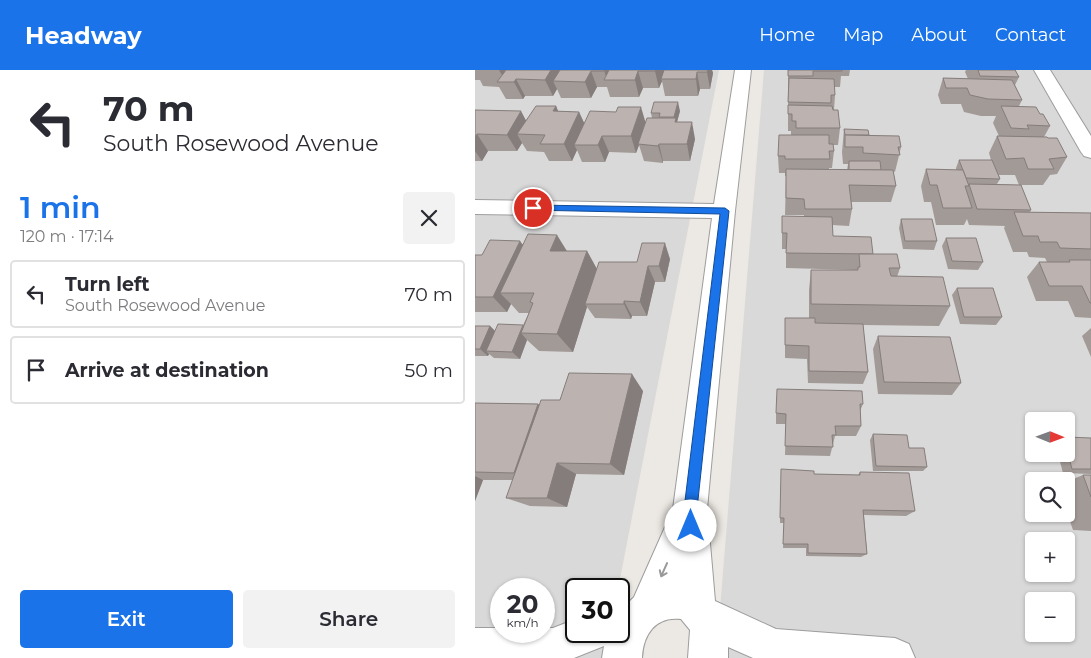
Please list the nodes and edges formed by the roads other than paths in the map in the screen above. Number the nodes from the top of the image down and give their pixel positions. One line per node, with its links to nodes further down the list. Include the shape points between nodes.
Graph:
1 (743, 70): 5 (street)
2 (1042, 70): 3 (street)
3 (1091, 152)
4 (475, 208): 5 (street)
5 (725, 211): 6 (street)
6 (690, 509): 7 (street); 8 (street, one-way to 8)
7 (699, 613): 8 (street, via 692,605 666,599); 12 (street); 14 (street, via 708,627)
8 (635, 615): 13 (street)
9 (577, 643): 11 (street)
10 (475, 647): 11 (street)
11 (564, 652)
12 (765, 653): 15 (street)
13 (621, 658)
14 (708, 658)
15 (895, 658)

